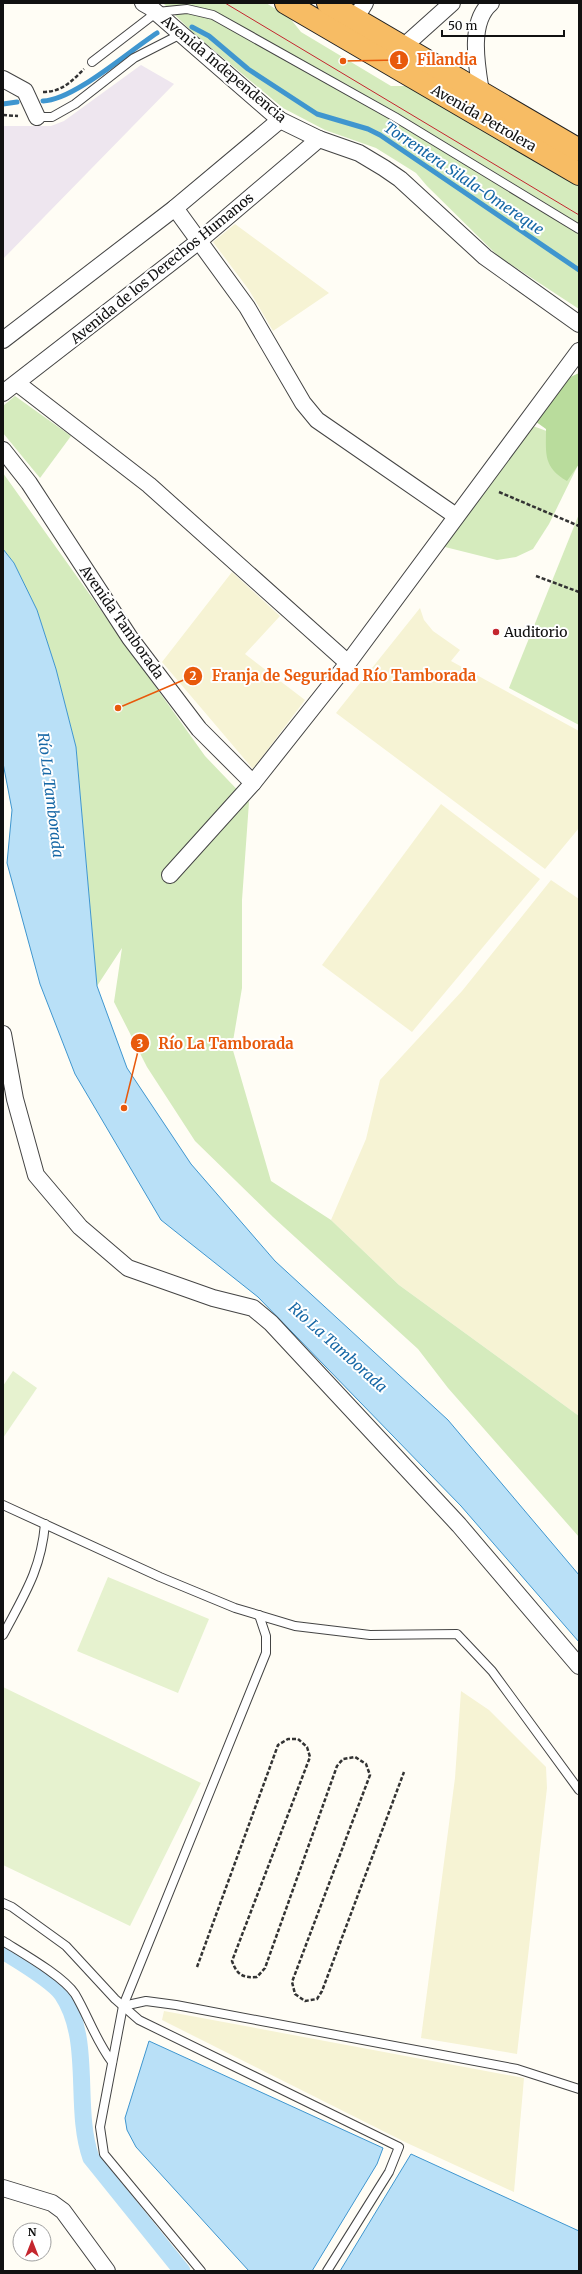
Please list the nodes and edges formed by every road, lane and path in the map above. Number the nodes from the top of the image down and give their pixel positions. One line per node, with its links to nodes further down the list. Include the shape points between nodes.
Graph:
1 (143, 3): 7 (street, Avenida Independencia)
2 (286, 3): 18 (highway, Avenida Petrolera)
3 (328, 3): 6 (highway, Avenida Petrolera)
4 (452, 3): 9 (street)
5 (491, 3): 13 (street, via 479,24 475,51)
6 (360, 11): 9 (highway, Avenida Petrolera)
7 (156, 12): 8 (street, Avenida Independencia); 10 (lane); 20 (lane, via 187,9 213,15 395,117)
8 (181, 34): 14 (lane, via 134,58 75,104 52,117); 15 (street, Avenida Independencia)
9 (402, 46): 13 (highway, Avenida Petrolera)
10 (92, 62): 12 (path, via 66,87 52,92)
11 (3, 79): 12 (street)
12 (25, 91): 14 (street)
13 (481, 92): 17 (highway, Avenida Petrolera)
14 (37, 117)
15 (280, 120): 16 (street, Avenida Independencia); 19 (street)
16 (319, 139): 21 (street, Avenida de los Derechos Humanos); 22 (street, Avenida Independencia, via 359,152 400,179 484,257)
17 (579, 150)
18 (579, 174)
19 (175, 208): 21 (street); 23 (street)
20 (579, 229)
21 (199, 241): 25 (street, Avenida de los Derechos Humanos); 29 (street, via 247,307 303,403 317,420)
22 (579, 324)
23 (3, 340)
24 (579, 351): 29 (street)
25 (17, 383): 26 (street, Avenida de los Derechos Humanos); 33 (street, via 149,485)
26 (3, 393)
27 (3, 450): 34 (street, Avenida Tamborada, via 29,483 130,638 199,729)
28 (499, 492): 30 (path)
29 (456, 516): 33 (street)
30 (579, 526)
31 (536, 576): 32 (path)
32 (579, 592)
33 (348, 663): 34 (street)
34 (253, 784): 35 (street)
35 (170, 875)
36 (3, 1034): 41 (street, via 15,1099 36,1175 80,1227 128,1268 213,1298 253,1308 272,1323 459,1525)
37 (3, 1505): 38 (lane)
38 (45, 1524): 39 (lane, via 160,1577 235,1608); 40 (lane, via 43,1545 35,1574)
39 (259, 1615): 43 (lane, via 295,1626 370,1635 457,1634 492,1671); 47 (lane, via 266,1636 266,1653)
40 (3, 1636)
41 (579, 1666)
42 (404, 1772): 46 (path, via 317,1999 305,2001 295,1994 292,1982 370,1775 366,1764 355,1757 343,1759 337,1766 265,1968 257,1977 245,1978 235,1972 232,1961 310,1757 307,1748 298,1739 288,1739 278,1745)
43 (579, 1790)
44 (3, 1903): 47 (lane, via 66,1946)
45 (3, 1941): 48 (lane, via 44,1967 74,1993 101,2048)
46 (196, 1967)
47 (123, 2006): 48 (lane); 49 (lane, via 146,2001 176,2005 517,2070); 53 (lane, via 139,2020 399,2147 389,2172)
48 (112, 2062): 52 (lane, via 100,2127 104,2154)
49 (579, 2089)
50 (3, 2188): 51 (street, via 52,2203 63,2211)
51 (107, 2271)
52 (202, 2271)
53 (327, 2271)

